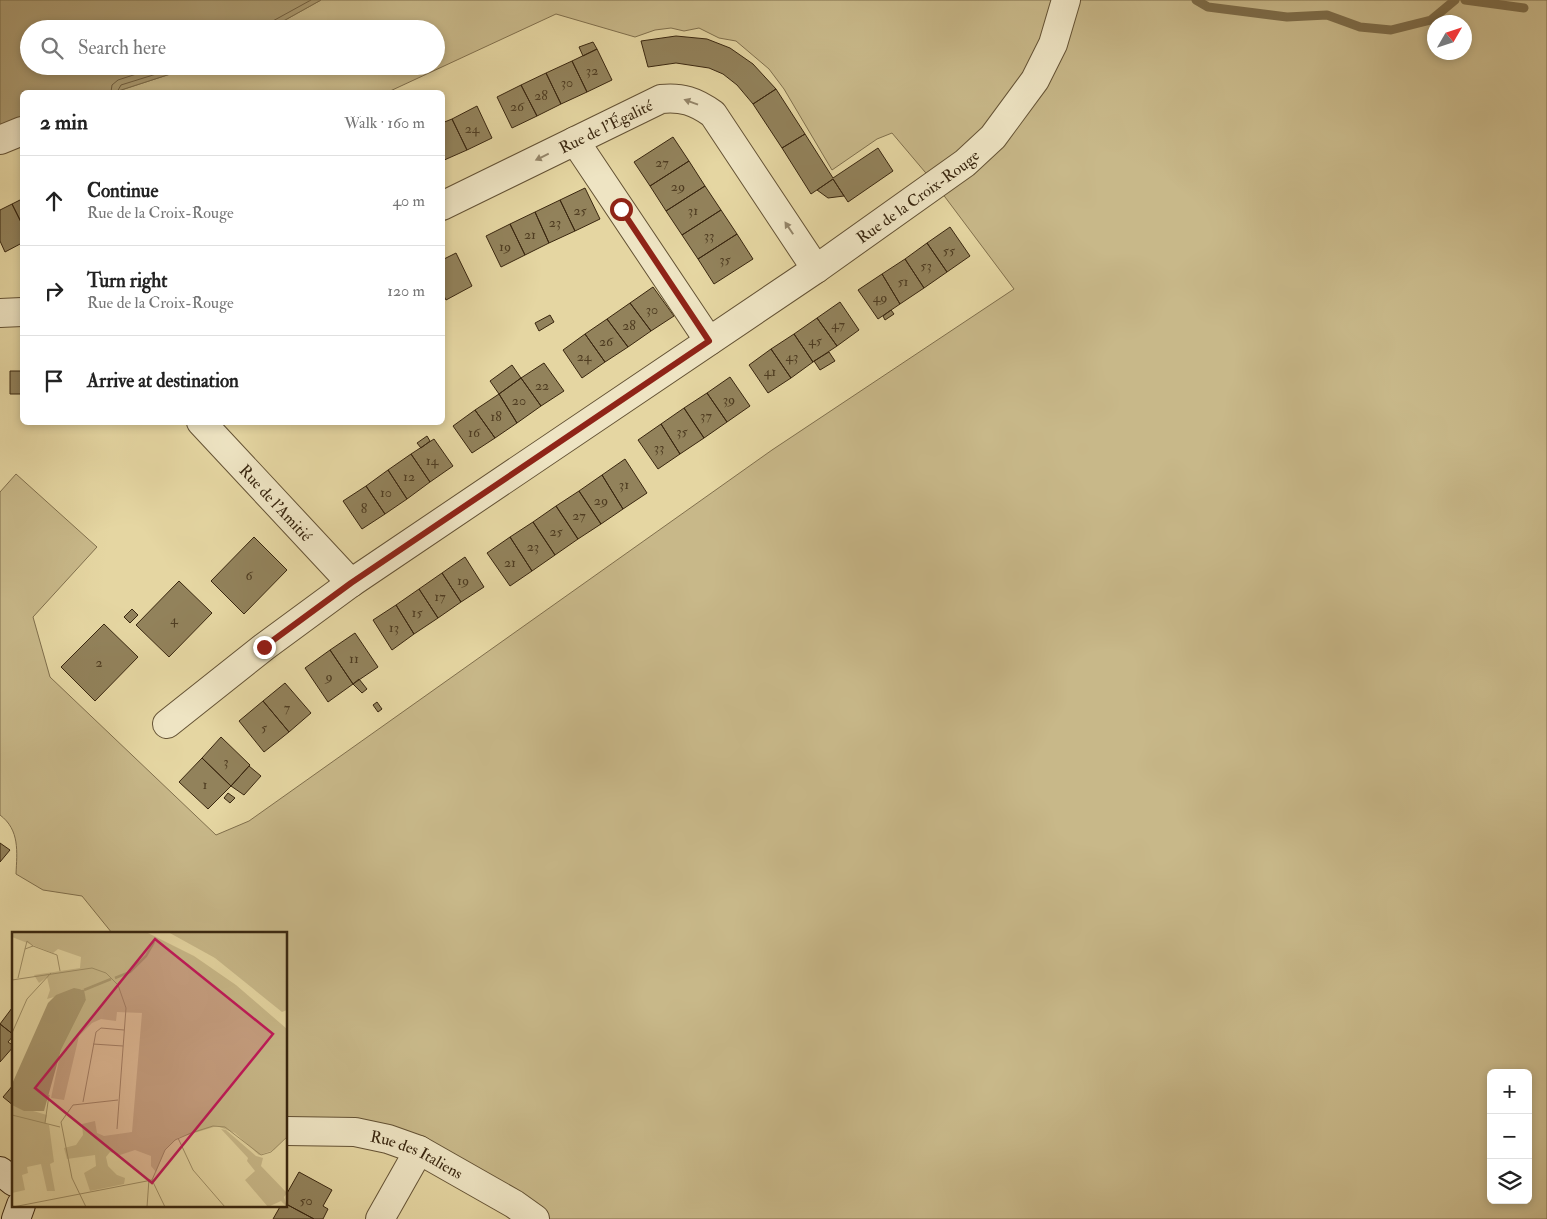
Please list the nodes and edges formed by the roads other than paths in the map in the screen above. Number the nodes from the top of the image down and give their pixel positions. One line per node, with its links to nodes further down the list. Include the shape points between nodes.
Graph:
1 (1066, 0): 6 (street, Rue de la Croix-Rouge, via 1053,44 1035,80 993,137 942,180)
2 (20, 131): 3 (street)
3 (0, 140)
4 (575, 141): 5 (street, Rue de l'Égalité, one-way to 5); 6 (street, Rue de l'Égalité, one-way to 4, via 712,114 691,100 661,99); 9 (street)
5 (445, 205)
6 (816, 269): 9 (street, Rue de la Croix-Rouge)
7 (20, 312): 8 (street)
8 (0, 314)
9 (709, 341): 11 (street, Rue de la Croix-Rouge)
10 (204, 425): 11 (street, Rue de l'Amitié)
11 (351, 583): 12 (street, Rue de la Croix-Rouge)
12 (167, 724)
13 (288, 1131): 14 (street, Rue des Italiens, via 373,1134)
14 (419, 1150): 15 (street); 16 (street, Rue des Italiens)
15 (380, 1219)
16 (535, 1219)

